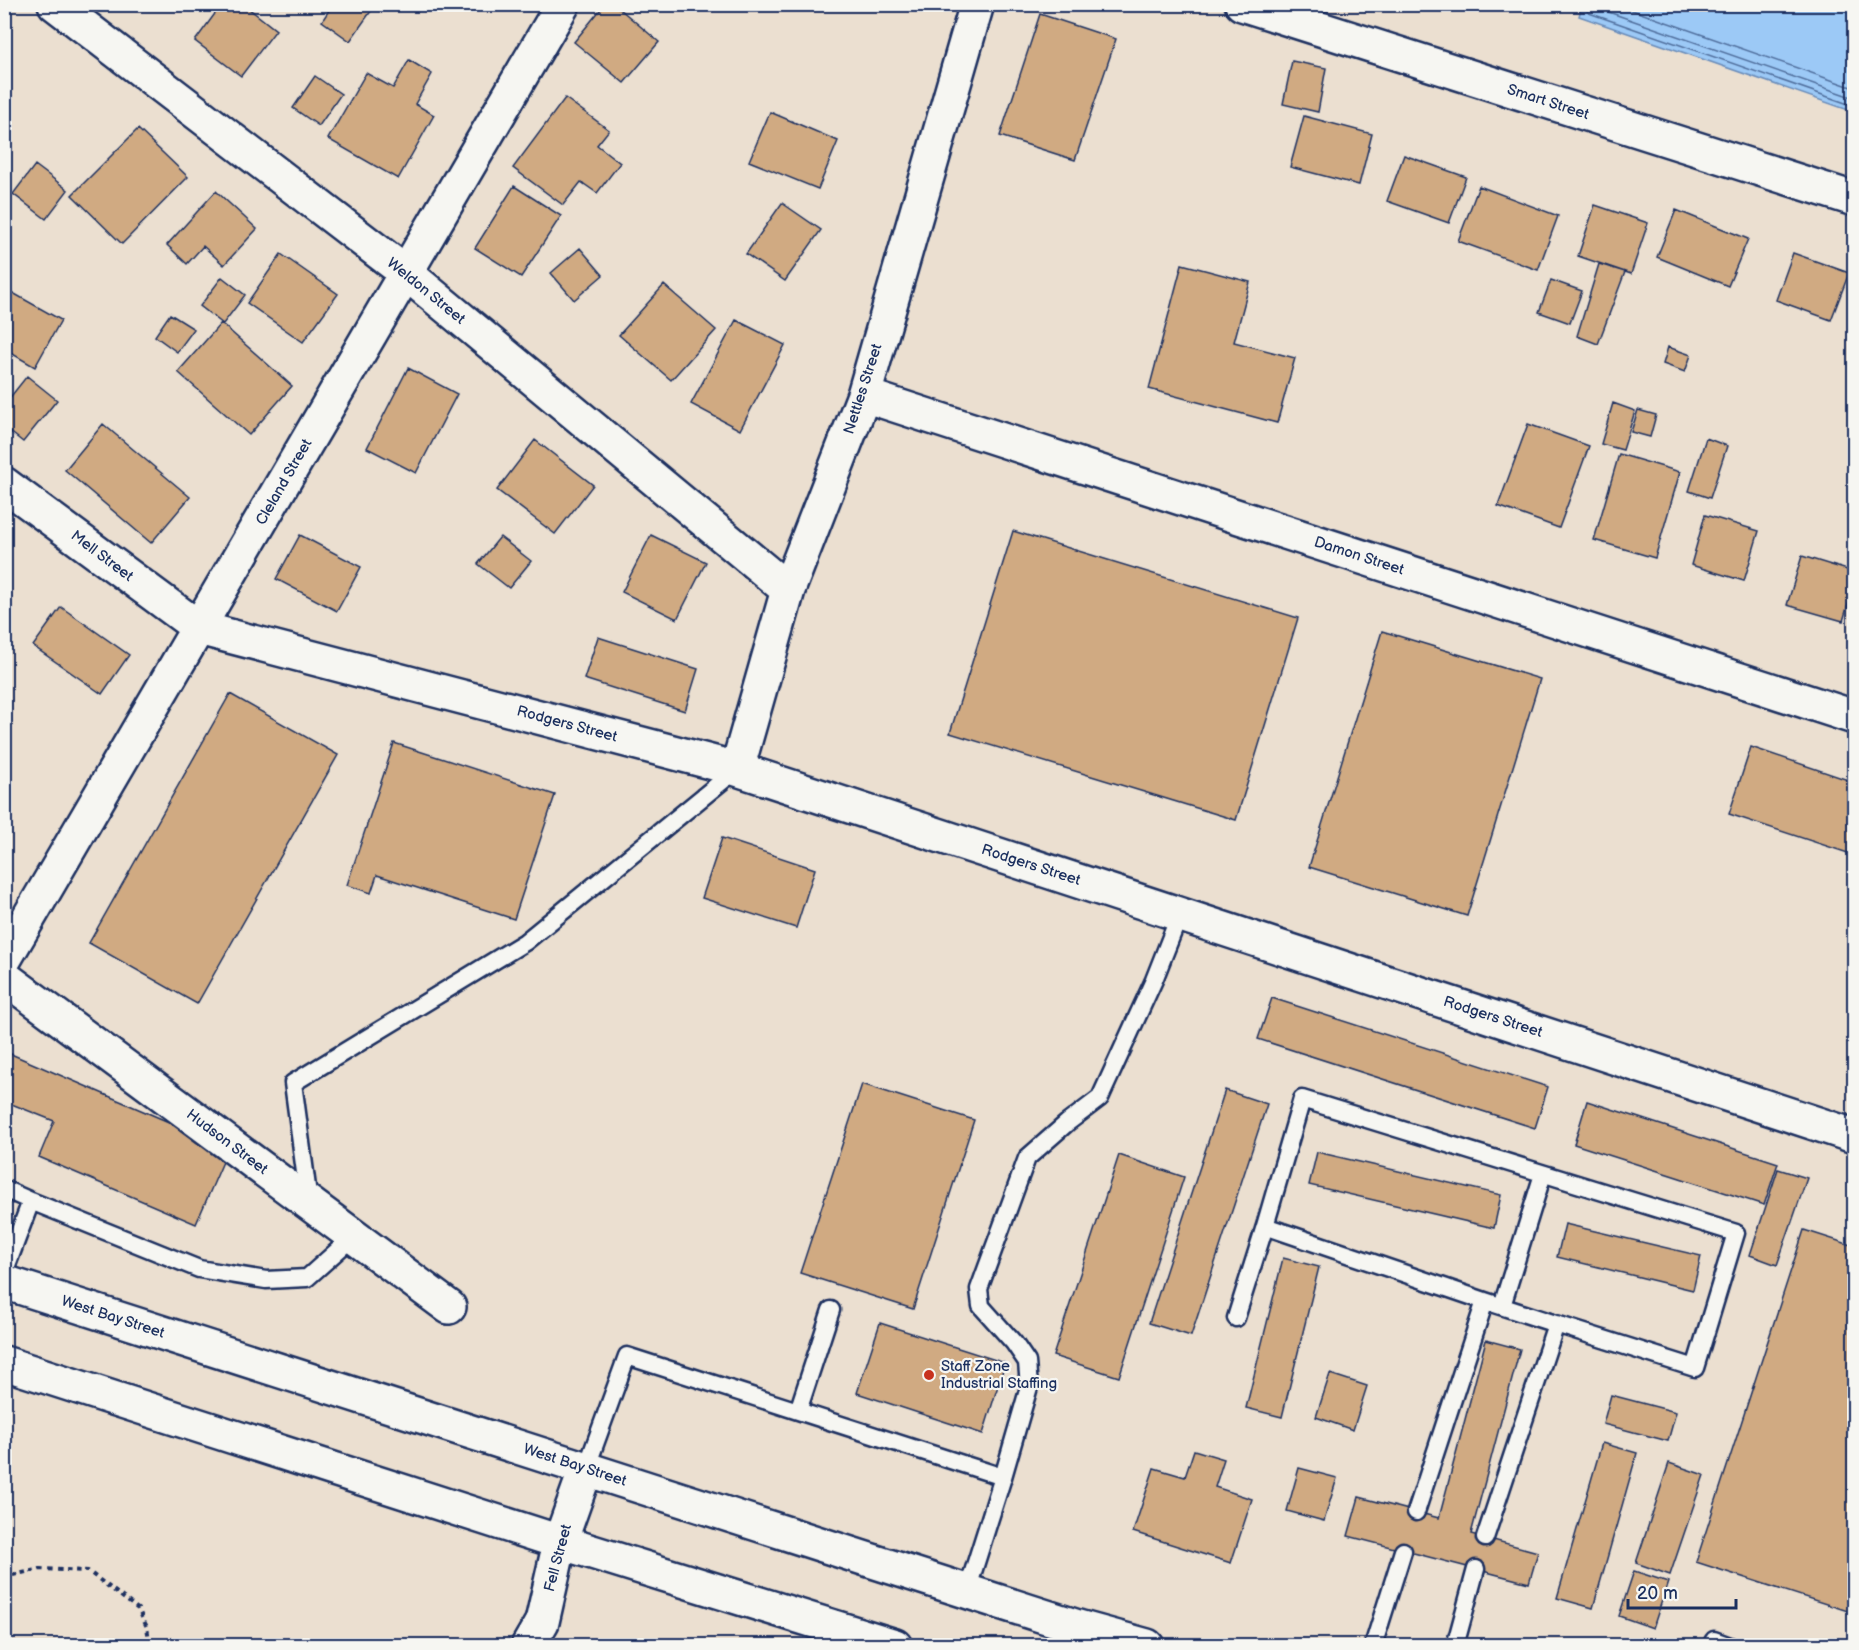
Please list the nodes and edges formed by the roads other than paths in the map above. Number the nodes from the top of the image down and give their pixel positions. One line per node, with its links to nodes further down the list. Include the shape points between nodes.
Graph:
1 (55, 4): 6 (street, Weldon Street)
2 (563, 4): 6 (street, Cleland Street)
3 (977, 4): 7 (street, Nettles Street)
4 (1242, 4): 5 (street, Smart Street)
5 (1854, 199)
6 (406, 273): 9 (street, Weldon Street); 10 (street, Cleland Street)
7 (864, 395): 9 (street, Nettles Street); 11 (street, Damon Street)
8 (4, 484): 10 (street, Mell Street)
9 (788, 590): 12 (street, Nettles Street)
10 (199, 628): 12 (street, Rodgers Street); 14 (street, Cleland Street)
11 (1854, 717)
12 (737, 769): 13 (street, Rodgers Street); 20 (lane, via 525,942 292,1083)
13 (1180, 914): 16 (street, Rodgers Street); 34 (lane, via 1100,1098 1027,1158 979,1289 981,1306 1027,1362 1029,1388)
14 (4, 960)
15 (4, 977): 20 (street, Hudson Street)
16 (1854, 1136)
17 (1543, 1173): 21 (lane, via 1302,1099); 26 (lane); 30 (lane, via 1736,1233 1695,1368)
18 (4, 1189): 19 (lane)
19 (32, 1201): 22 (lane, via 199,1269 266,1280 308,1278); 23 (lane)
20 (309, 1202): 22 (street, Hudson Street)
21 (1265, 1226): 25 (lane); 29 (lane)
22 (354, 1236): 27 (street, Hudson Street)
23 (4, 1273)
24 (4, 1282): 33 (street, West Bay Street)
25 (1485, 1301): 26 (lane); 35 (lane)
26 (1502, 1306): 30 (lane)
27 (449, 1307)
28 (831, 1310): 32 (lane)
29 (1236, 1318)
30 (1556, 1324): 36 (lane)
31 (4, 1363): 37 (street)
32 (798, 1411): 33 (lane, via 627,1356); 34 (lane)
33 (586, 1469): 37 (street, Fell Street); 40 (street, West Bay Street)
34 (1003, 1477): 40 (lane)
35 (1416, 1512)
36 (1485, 1538)
37 (560, 1542): 41 (street, Fell Street, via 542,1622); 42 (street)
38 (1403, 1551): 44 (lane)
39 (1476, 1569): 45 (lane)
40 (967, 1591): 43 (street, West Bay Street)
41 (528, 1646)
42 (896, 1646)
43 (1148, 1646)
44 (1372, 1646)
45 (1455, 1646)
46 (1711, 1646): 47 (lane, via 1714,1640)
47 (1731, 1646)

